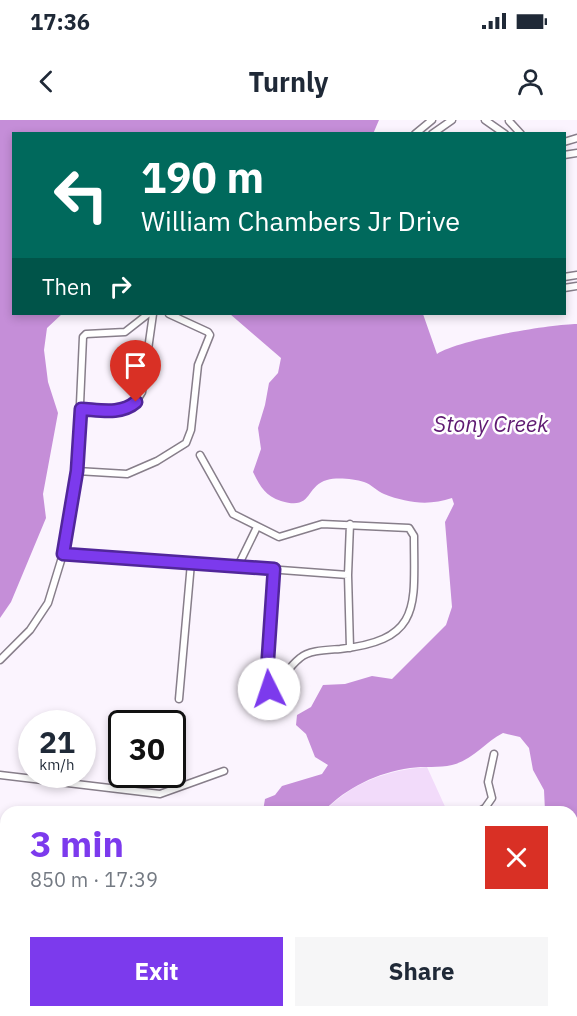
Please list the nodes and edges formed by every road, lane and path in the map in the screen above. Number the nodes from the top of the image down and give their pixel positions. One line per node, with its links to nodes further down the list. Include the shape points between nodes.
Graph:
1 (432, 120): 5 (street)
2 (452, 120): 6 (street)
3 (486, 120): 7 (street)
4 (509, 120): 8 (street)
5 (418, 132)
6 (435, 132)
7 (502, 132)
8 (519, 132)
9 (147, 315): 12 (street, via 125,332 83,337)
10 (153, 315): 12 (street, via 143,384 136,402 129,409 116,411)
11 (172, 315): 14 (street, via 210,335 198,365 186,443 127,474)
12 (81, 409): 14 (street)
13 (200, 455): 16 (street, via 233,514)
14 (77, 471): 17 (street)
15 (350, 524): 16 (street, via 322,524 279,537); 21 (street); 22 (street, via 409,528 414,536 410,615 382,640)
16 (257, 527): 19 (street)
17 (63, 554): 18 (street); 23 (street, via 48,603 30,630)
18 (190, 563): 19 (street); 25 (street)
19 (238, 566): 20 (street)
20 (274, 569): 21 (street); 24 (street, via 267,672)
21 (348, 575): 22 (street)
22 (350, 648): 24 (street, via 301,657)
23 (0, 660)
24 (273, 694): 26 (street)
25 (179, 699)
26 (264, 706)
27 (494, 754): 30 (street, via 488,782 492,798)
28 (224, 771): 29 (street, via 160,794)
29 (0, 775)
30 (486, 806)

